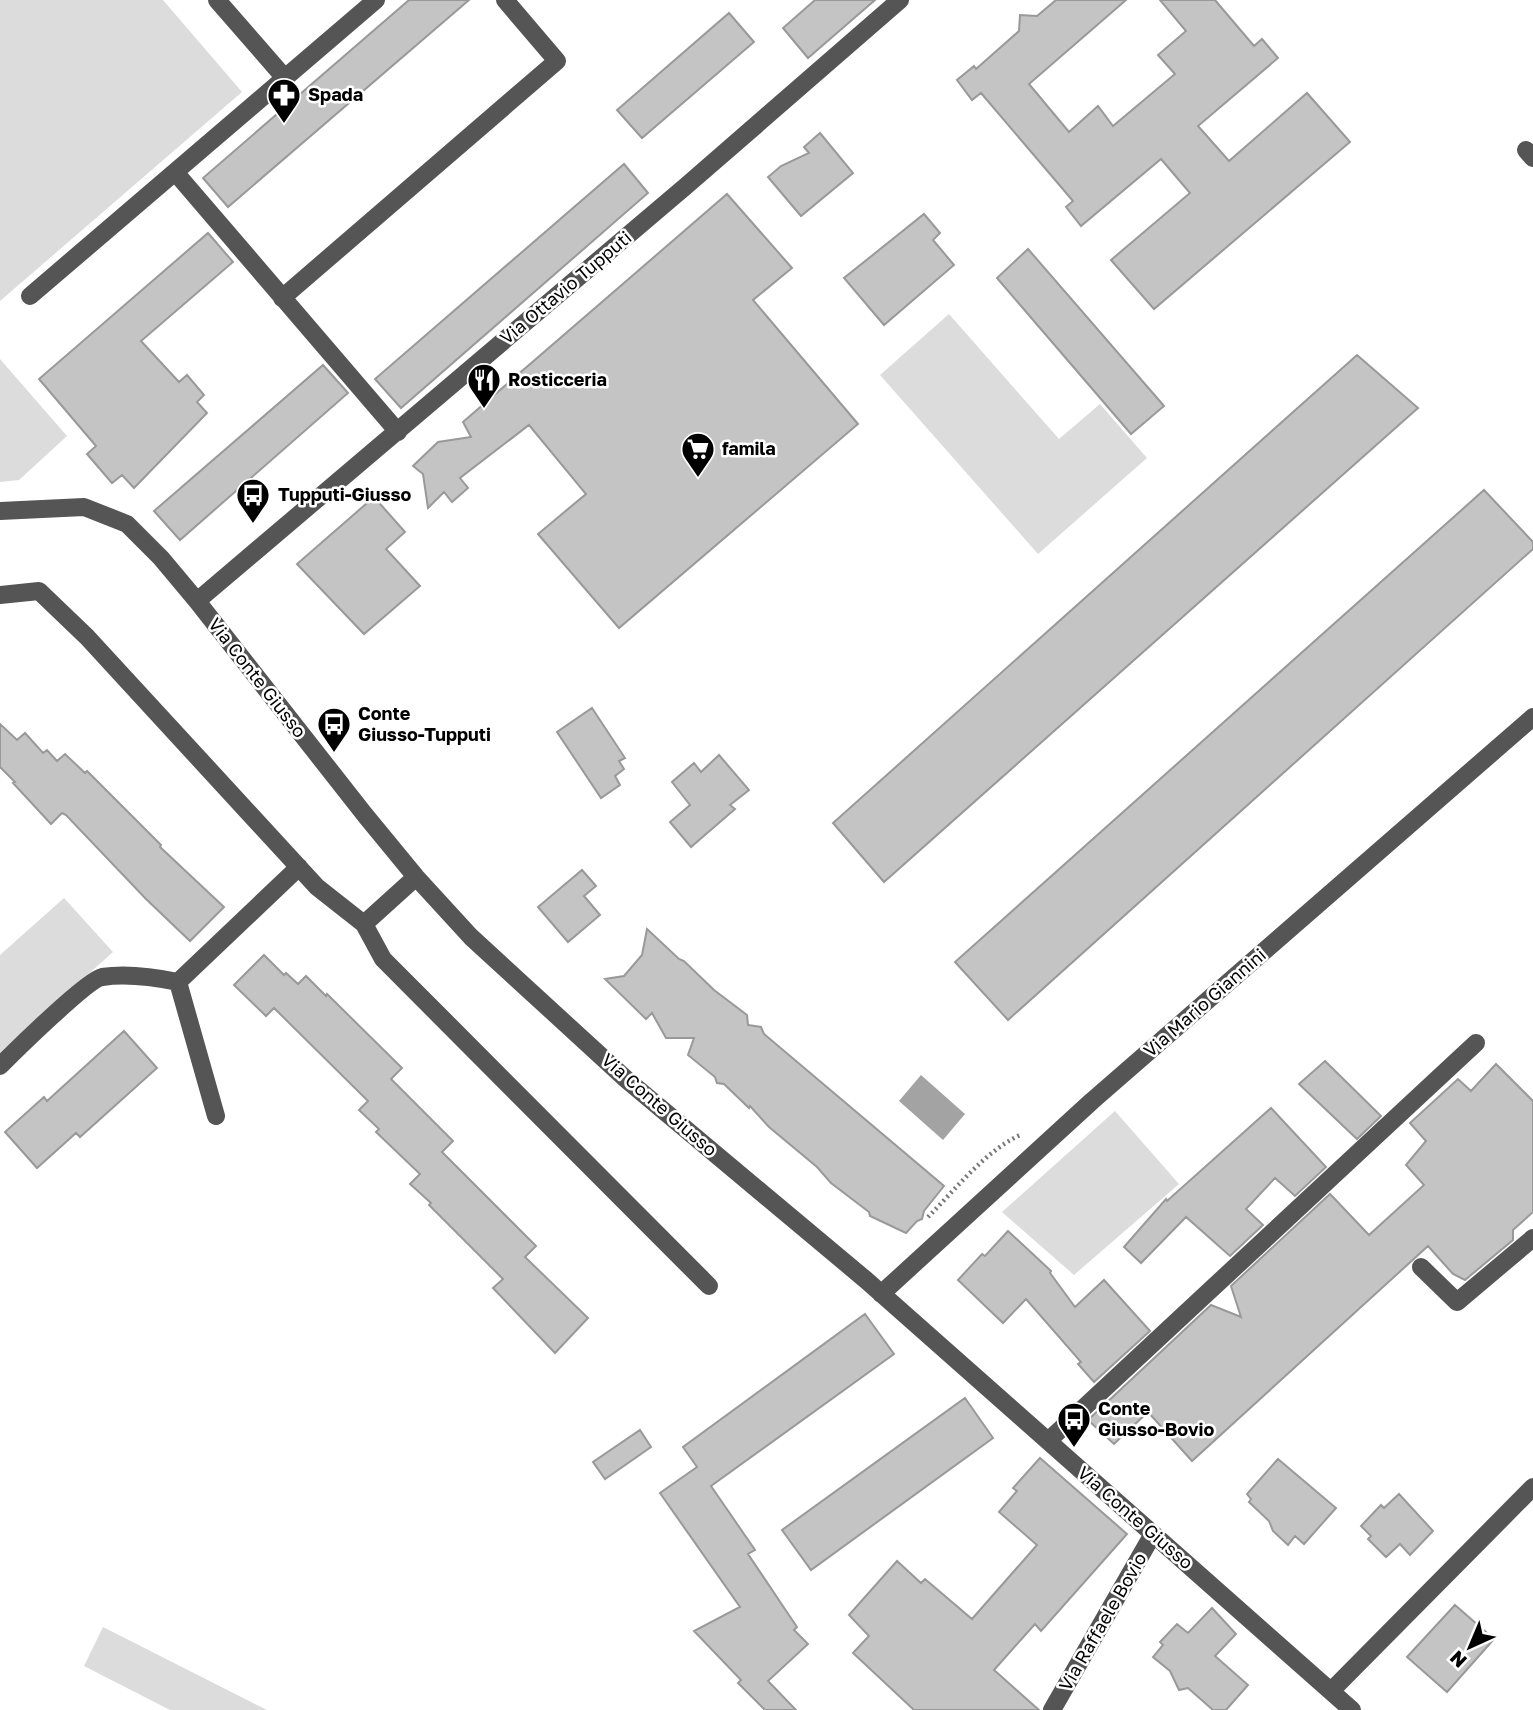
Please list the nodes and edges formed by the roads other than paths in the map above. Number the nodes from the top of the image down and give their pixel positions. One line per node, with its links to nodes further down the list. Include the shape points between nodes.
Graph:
1 (217, 0): 5 (street)
2 (376, 0): 5 (street)
3 (505, 0): 8 (street, via 557,61)
4 (900, 0): 9 (street, Via Ottavio Tupputi)
5 (284, 77): 6 (street)
6 (175, 172): 7 (street); 8 (street)
7 (30, 296)
8 (282, 298): 9 (street)
9 (398, 432): 12 (street, Via Ottavio Tupputi)
10 (0, 511): 12 (street, Via Conte Giusso, via 85,507 127,524)
11 (0, 595): 14 (street, via 39,591)
12 (197, 601): 15 (street, Via Conte Giusso)
13 (1533, 717): 24 (street, Via Mario Giannini, via 1092,1101)
14 (299, 867): 16 (street); 17 (street)
15 (416, 877): 16 (street); 24 (street, Via Conte Giusso, via 471,937 627,1080)
16 (364, 924): 23 (street, via 383,959)
17 (178, 982): 19 (street, via 147,976 99,978); 20 (street)
18 (1476, 1042): 25 (street)
19 (0, 1066)
20 (216, 1116)
21 (1533, 1238): 22 (street, via 1457,1302)
22 (1421, 1267)
23 (709, 1286)
24 (881, 1294): 25 (street, Via Conte Giusso)
25 (1048, 1441): 27 (street, Via Conte Giusso)
26 (1533, 1487): 28 (street)
27 (1153, 1534): 28 (street, Via Conte Giusso); 29 (street, Via Raffaele Bovio)
28 (1331, 1691): 30 (street, Via Conte Giusso)
29 (1052, 1710)
30 (1352, 1710)

